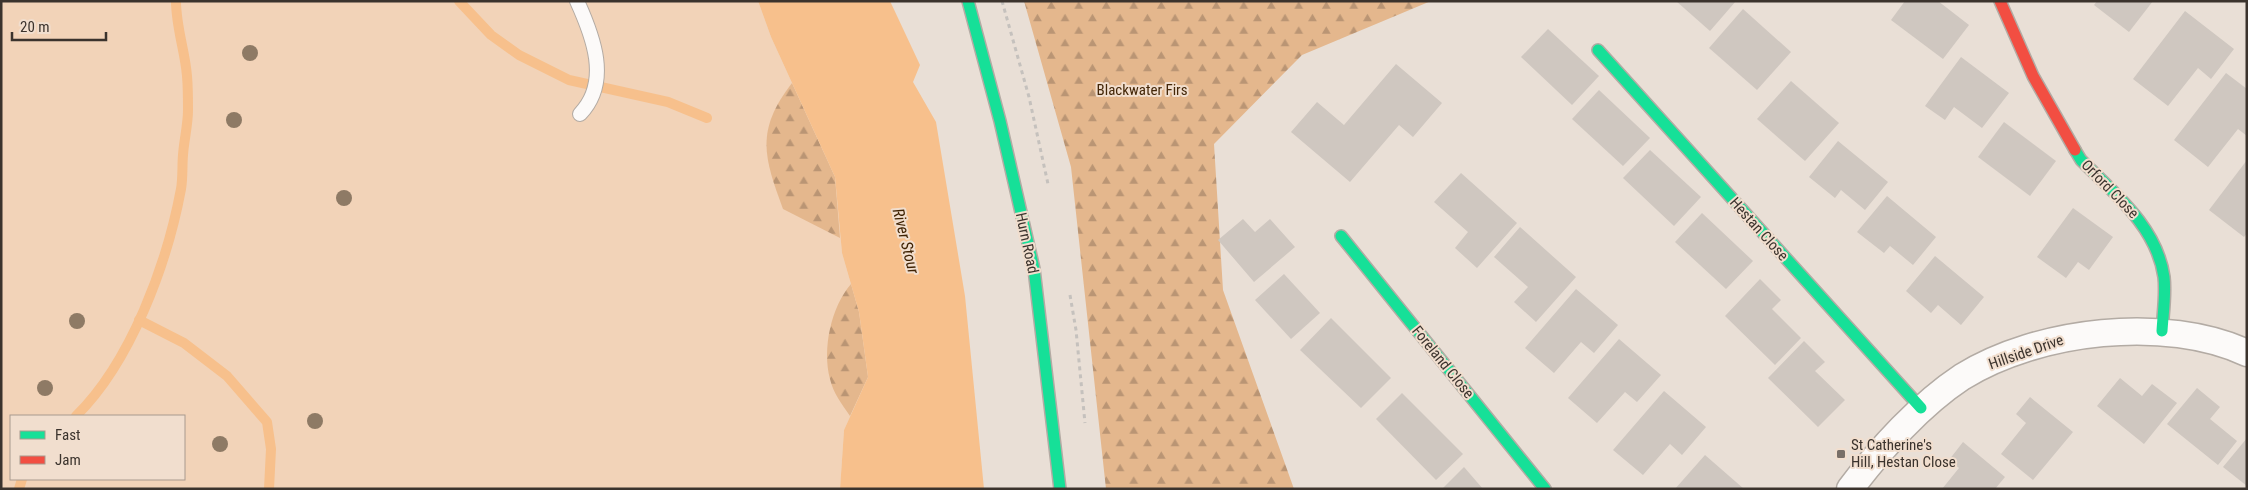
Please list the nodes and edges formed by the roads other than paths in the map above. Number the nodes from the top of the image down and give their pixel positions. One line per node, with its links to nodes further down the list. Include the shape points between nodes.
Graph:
1 (576, 1): 5 (lane, via 593,39 598,61 592,96)
2 (968, 1): 10 (street, Hurn Road, via 1034,269)
3 (2000, 1): 7 (street, Orford Close, via 2033,76 2081,160 2140,220 2154,246 2164,276)
4 (1598, 50): 9 (street, Hestan Close)
5 (580, 114)
6 (1341, 236): 11 (street, Foreland Close)
7 (2162, 331): 8 (street, Hillside Drive, via 2226,343); 9 (street, Hillside Drive, via 2113,331 2069,338 2001,358 1963,377)
8 (2247, 353)
9 (1921, 408): 12 (street, Hillside Drive)
10 (1060, 489)
11 (1545, 489)
12 (1850, 489)

